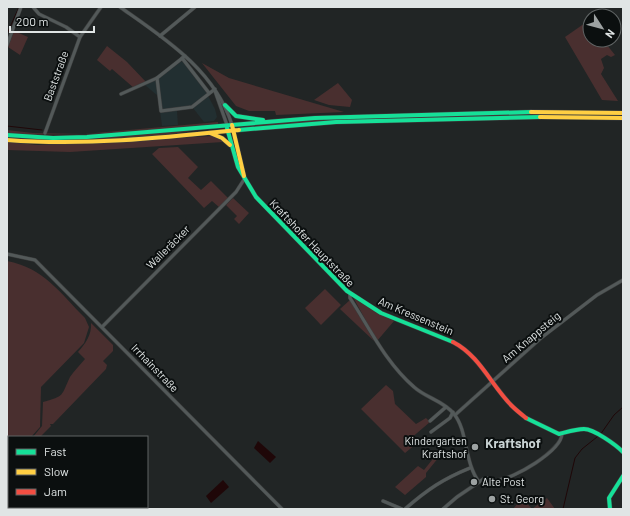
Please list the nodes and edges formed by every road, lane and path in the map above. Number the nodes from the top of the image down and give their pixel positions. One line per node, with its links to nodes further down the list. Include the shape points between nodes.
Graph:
1 (21, 7): 8 (street)
2 (33, 7): 7 (street, via 39,14)
3 (101, 7): 7 (street, Baststraße)
4 (120, 7): 6 (street)
5 (195, 7): 6 (street)
6 (160, 36): 9 (street)
7 (80, 37): 22 (street, Baststraße)
8 (7, 45)
9 (184, 57): 10 (street); 11 (street); 12 (street)
10 (157, 78): 12 (street, via 162,111 192,106); 13 (street)
11 (215, 89): 12 (street); 14 (street); 18 (street)
12 (210, 93)
13 (121, 94)
14 (225, 105): 17 (main road, via 236,116); 19 (street)
15 (623, 113): 17 (main road, via 577,111 398,115)
16 (623, 118): 20 (main road, via 400,120)
17 (270, 122): 19 (main road)
18 (226, 125): 19 (main road); 21 (main road, Kraftshofer Hauptstraße); 24 (main road, via 75,138)
19 (232, 125): 20 (main road, Kraftshofer Hauptstraße)
20 (234, 130): 21 (main road); 27 (main road, Kraftshofer Hauptstraße)
21 (228, 131): 23 (main road); 26 (main road, Kraftshofer Hauptstraße)
22 (45, 133)
23 (208, 133): 25 (main road, via 86,143 49,144); 26 (main road, via 222,138)
24 (7, 135)
25 (7, 140)
26 (231, 147): 27 (main road, Kraftshofer Hauptstraße, via 239,170)
27 (245, 178): 30 (main road, Kraftshofer Hauptstraße, via 260,202); 31 (street, Walleräcker, via 236,192)
28 (7, 254): 31 (street, Irrhainstraße, via 35,260)
29 (623, 280): 32 (street, Am Knappsteig, via 580,307)
30 (350, 293): 32 (main road, Am Kressenstein, via 381,313 456,344 472,356); 33 (street, Kraftshofer Hauptstraße, via 350,298 386,356 415,388)
31 (102, 327): 43 (street, Irrhainstraße)
32 (492, 381): 34 (street, Am Knappsteig); 37 (main road, Am Kressenstein, via 511,405 524,416 544,428)
33 (446, 407): 34 (street, Kraftshofer Hauptstraße); 35 (street)
34 (454, 414): 36 (street); 39 (street)
35 (430, 421)
36 (431, 432)
37 (562, 434): 38 (main road, via 581,428 595,433); 41 (street, via 560,441 548,454 532,466 500,480 485,478)
38 (622, 450)
39 (470, 468): 41 (street); 44 (street, via 429,488)
40 (623, 476): 46 (main road, via 609,498)
41 (479, 482): 45 (street)
42 (384, 501): 44 (street, via 391,506)
43 (282, 509)
44 (404, 509)
45 (443, 509)
46 (610, 509)

